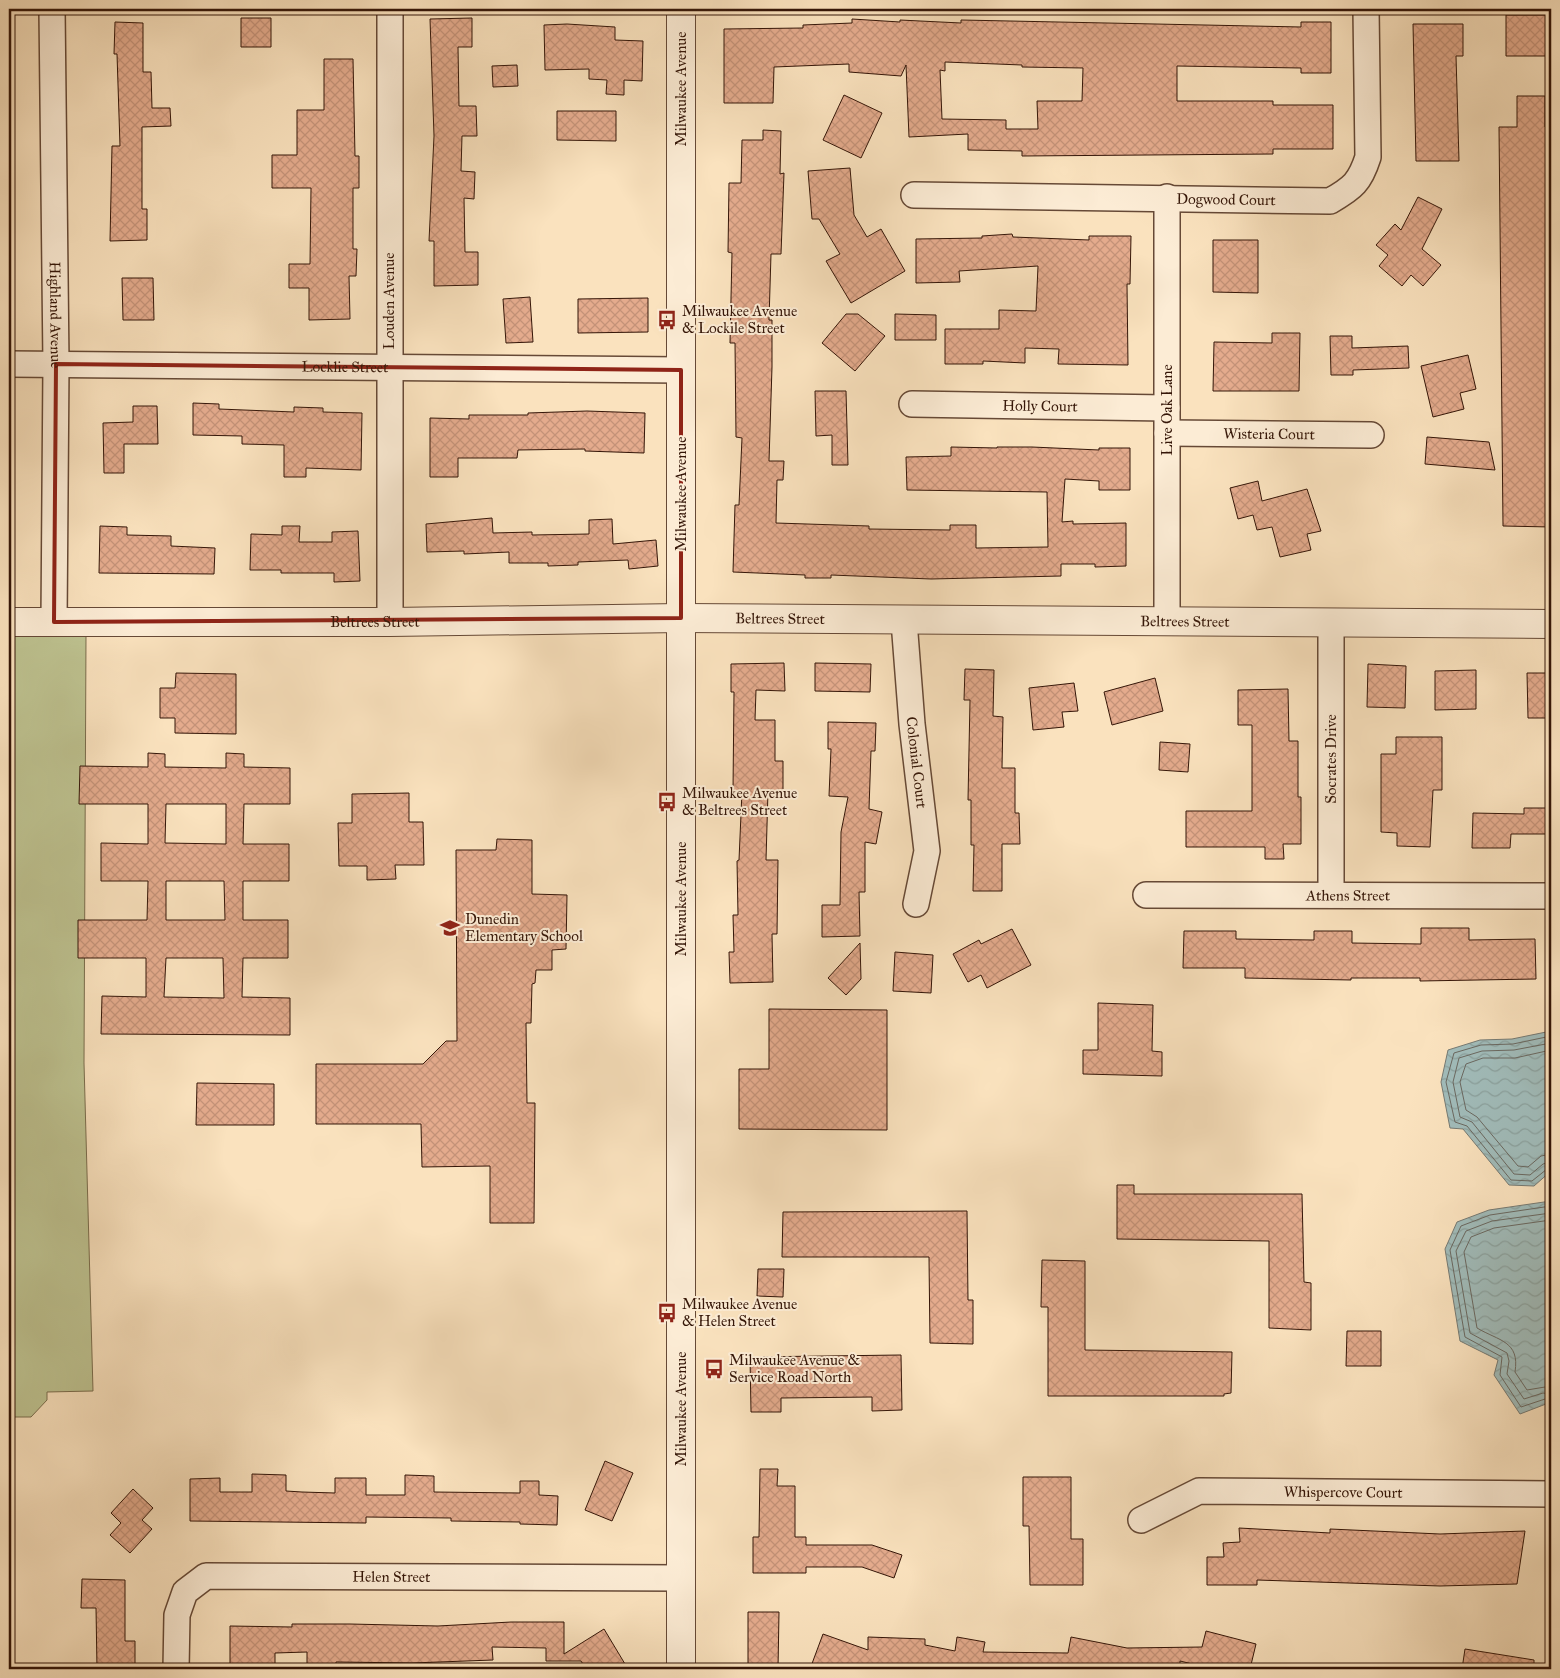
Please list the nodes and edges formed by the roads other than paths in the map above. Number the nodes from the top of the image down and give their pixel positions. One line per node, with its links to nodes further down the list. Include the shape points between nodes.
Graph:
1 (52, 9): 8 (street, Highland Avenue)
2 (390, 9): 9 (street, Louden Avenue)
3 (682, 9): 10 (street, Milwaukee Avenue)
4 (1366, 9): 6 (street, Dogwood Court, via 1368,157 1362,176 1346,192 1330,201)
5 (914, 195): 6 (street, Dogwood Court)
6 (1167, 197): 12 (street, Live Oak Lane)
7 (9, 364): 8 (street, Locklie Street)
8 (56, 364): 9 (street, Locklie Street); 17 (street, Highland Avenue)
9 (389, 368): 10 (street, Locklie Street); 18 (street, Louden Avenue)
10 (681, 370): 14 (street, Milwaukee Avenue)
11 (912, 404): 12 (street, Holly Court)
12 (1167, 420): 13 (street, Wisteria Court); 19 (street, Live Oak Lane)
13 (1371, 435)
14 (681, 618): 15 (street, Beltrees Street); 18 (street, Beltrees Street); 28 (street, Milwaukee Avenue)
15 (904, 621): 19 (street, Beltrees Street); 25 (street, Colonial Court, via 927,851)
16 (9, 622): 17 (street, Beltrees Street)
17 (54, 622): 18 (street, Beltrees Street)
18 (390, 622)
19 (1167, 622): 20 (street, Beltrees Street)
20 (1331, 623): 21 (street, Beltrees Street); 23 (street, Socrates Drive)
21 (1551, 624)
22 (1146, 895): 23 (street, Athens Street)
23 (1332, 895): 24 (street, Athens Street)
24 (1551, 896)
25 (916, 904)
26 (1551, 1494): 27 (street, Whispercove Court, via 1200,1491)
27 (1141, 1520)
28 (680, 1578): 29 (street, Helen Street, via 206,1576 185,1592 177,1615); 30 (street, Milwaukee Avenue)
29 (176, 1669)
30 (680, 1669)

